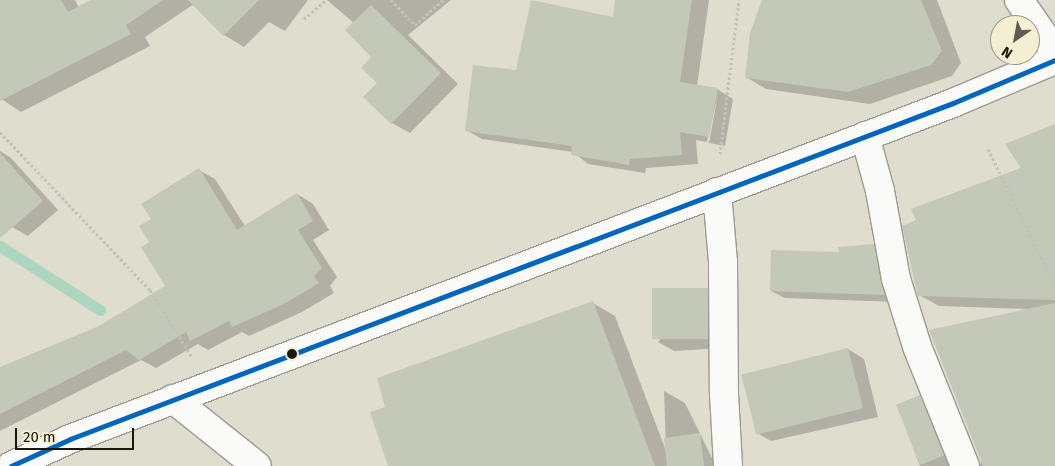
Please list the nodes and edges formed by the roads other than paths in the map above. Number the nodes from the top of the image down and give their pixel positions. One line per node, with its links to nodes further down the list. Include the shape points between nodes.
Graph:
1 (1019, 0): 2 (street)
2 (1055, 52)
3 (1055, 60): 4 (street)
4 (866, 136): 5 (street); 10 (street, via 896,279 918,349)
5 (717, 192): 6 (street); 9 (street, via 724,262 724,394)
6 (173, 400): 7 (street, via 70,439); 8 (street)
7 (11, 466)
8 (257, 466)
9 (728, 466)
10 (965, 466)

